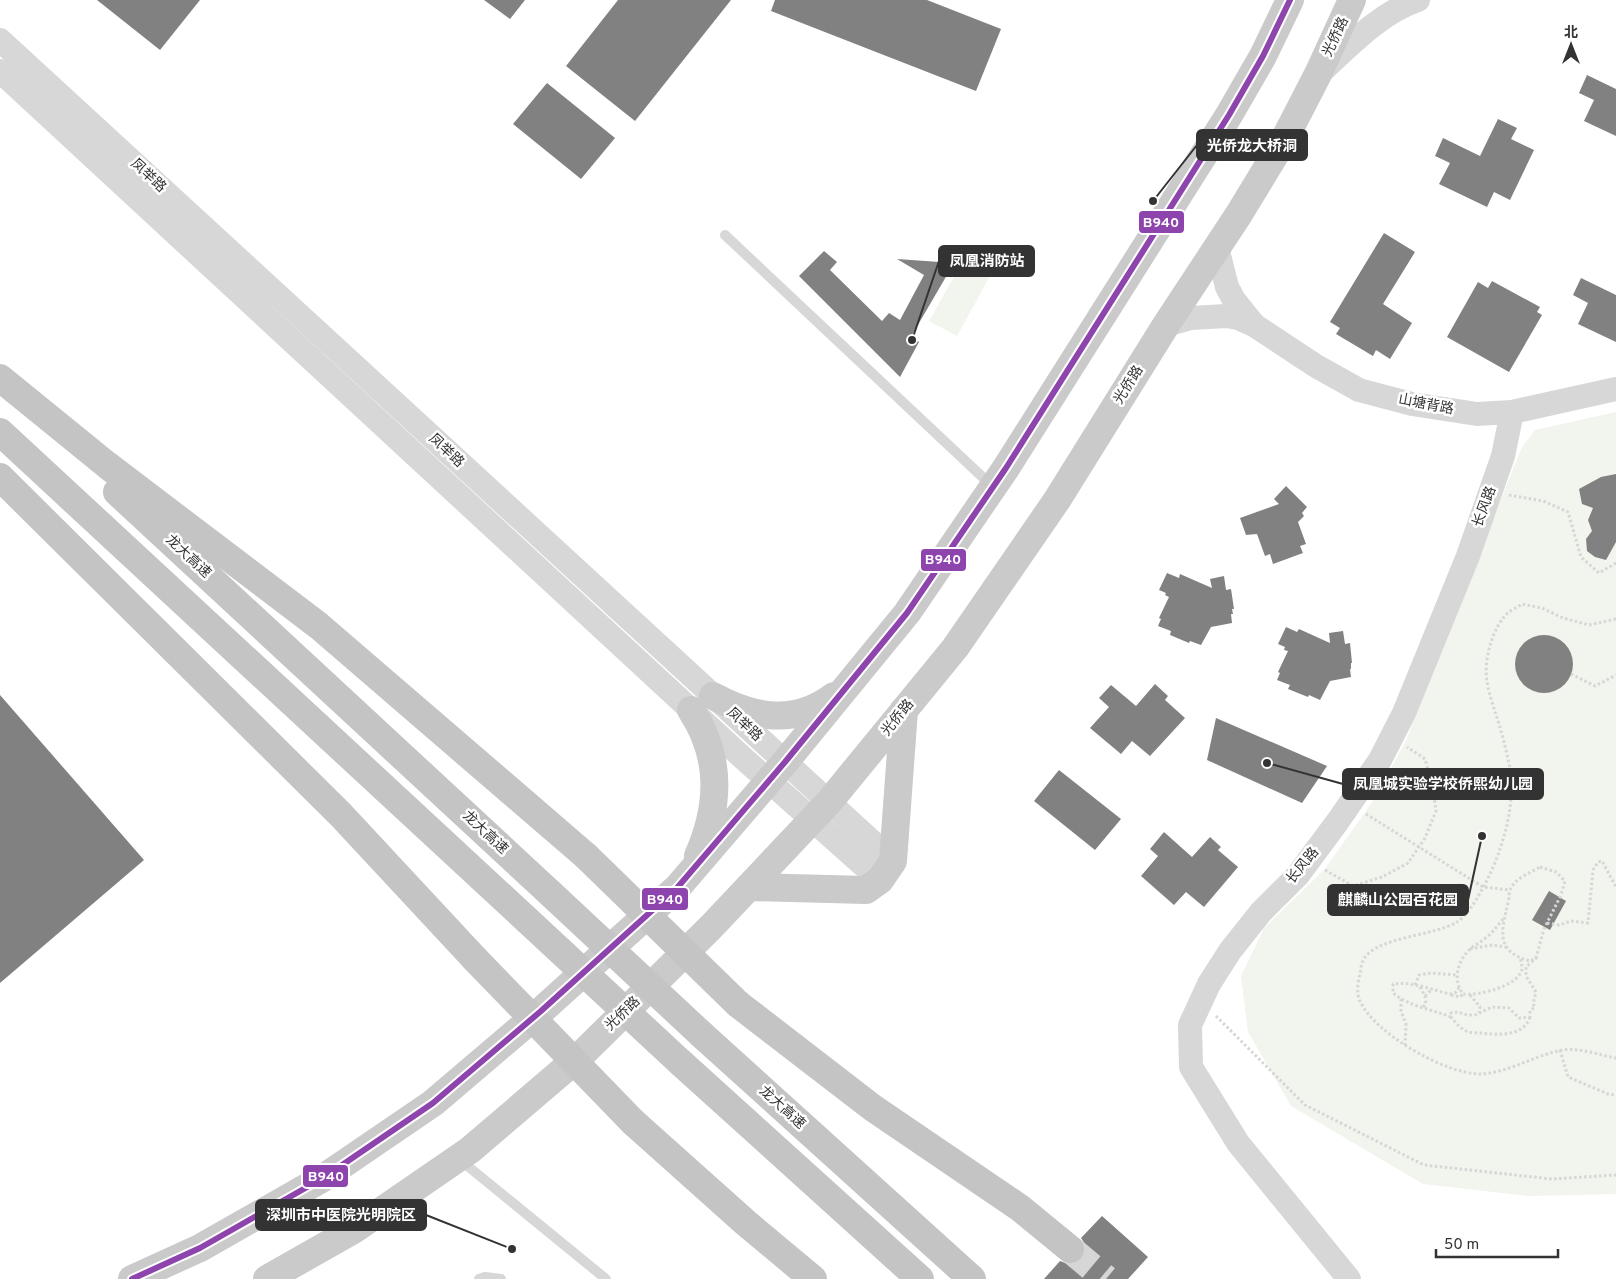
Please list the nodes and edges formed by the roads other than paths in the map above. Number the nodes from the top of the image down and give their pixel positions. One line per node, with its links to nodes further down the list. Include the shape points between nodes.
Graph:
1 (1290, 0): 17 (main road, via 1229,115)
2 (1352, 0): 6 (main road, 光侨路)
3 (1418, 0): 6 (street, via 1403,5 1361,35)
4 (0, 40): 19 (street, 凤举路)
5 (0, 71): 19 (street, 凤举路)
6 (1318, 74): 8 (main road, 光侨路, via 1284,140)
7 (725, 235): 17 (lane)
8 (1217, 247): 9 (main road, 光侨路); 10 (street, via 1227,287)
9 (1166, 325): 10 (street, via 1191,318 1226,316); 20 (main road, 光侨路, via 1058,500 955,648)
10 (1254, 325): 14 (street, 山塘背路, via 1359,390 1412,404 1467,413)
11 (0, 378): 27 (highway, bridge, via 319,626 586,856 738,1004 873,1108 1020,1208)
12 (0, 384): 35 (highway, 龙大高速, bridge, via 701,1034)
13 (1616, 389): 14 (street, 山塘背路)
14 (1512, 412): 36 (street, 长风路, via 1504,456 1464,565 1404,714 1380,760 1298,875 1261,912 1230,951 1209,984 1190,1025 1191,1067 1238,1143)
15 (0, 432): 34 (highway, bridge, via 680,1062)
16 (0, 477): 33 (highway, bridge, via 341,815 633,1122)
17 (993, 487): 18 (main road, via 907,613)
18 (846, 688): 19 (main road, via 812,709 782,717); 21 (main road)
19 (702, 703): 21 (street, 凤举路); 24 (main road, via 700,724 712,753 714,769 713,806 702,846)
20 (904, 710): 22 (main road, 光侨路); 23 (main road)
21 (777, 772): 22 (street, 凤举路); 24 (main road)
22 (820, 811): 23 (street, 凤举路); 25 (main road, 光侨路)
23 (886, 871): 25 (main road, via 866,890)
24 (686, 877): 28 (main road, via 541,1011 433,1103 323,1178 200,1248)
25 (749, 887): 26 (main road, 光侨路, via 580,1056)
26 (458, 1158): 29 (main road, 光侨路, via 355,1229); 32 (lane)
27 (1070, 1249)
28 (132, 1279)
29 (267, 1279)
30 (479, 1279): 31 (lane)
31 (500, 1279)
32 (606, 1279)
33 (813, 1279)
34 (920, 1279)
35 (972, 1279)
36 (1349, 1279)

